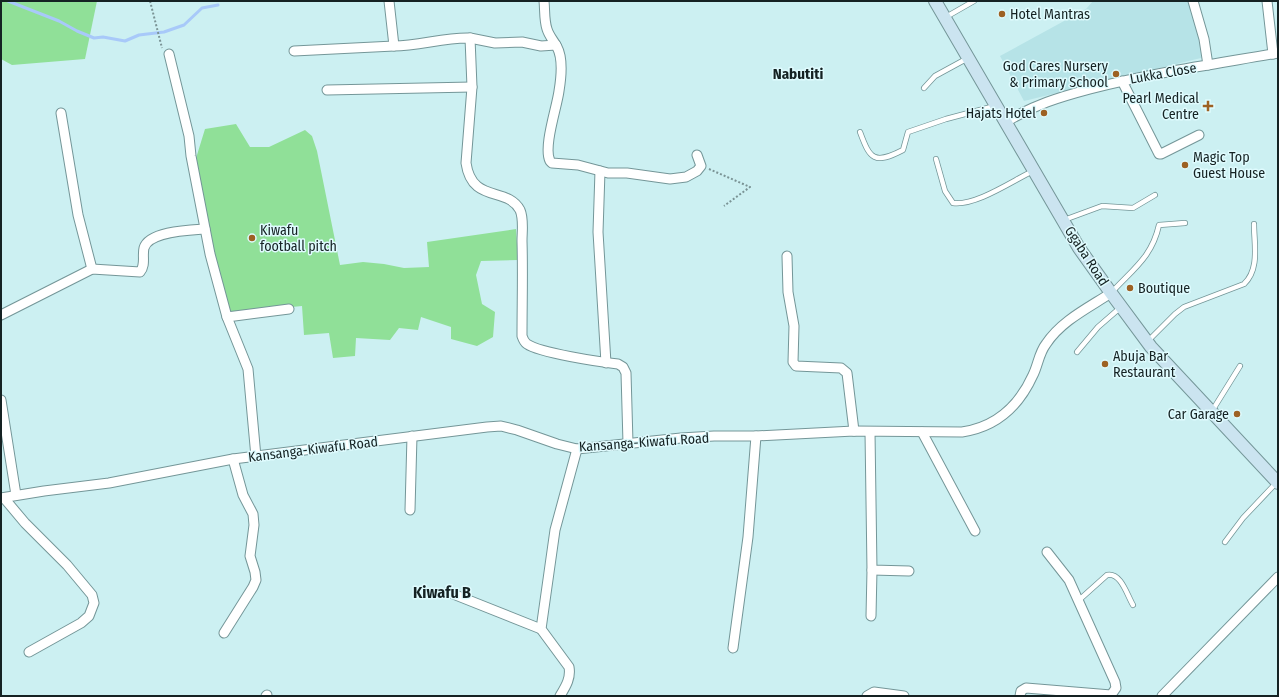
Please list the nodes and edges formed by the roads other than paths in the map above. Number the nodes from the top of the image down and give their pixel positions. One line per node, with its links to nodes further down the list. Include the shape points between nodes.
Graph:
1 (388, 1): 10 (street)
2 (544, 1): 9 (street, via 548,35)
3 (934, 1): 7 (main road, Ggaba Road)
4 (974, 1): 7 (lane)
5 (1193, 1): 15 (street, via 1204,39)
6 (1267, 1): 13 (street)
7 (945, 18): 14 (main road, Ggaba Road)
8 (470, 38): 9 (street, via 495,43); 10 (street); 17 (street)
9 (556, 45): 28 (street, via 559,55 560,90 548,158 552,163 578,165)
10 (394, 46): 11 (street)
11 (294, 51)
12 (169, 54): 33 (street, via 189,136)
13 (1276, 54): 15 (street, Lukka Close)
14 (968, 58): 18 (lane, via 935,76); 20 (main road, Ggaba Road)
15 (1208, 65): 16 (street, Lukka Close)
16 (1122, 81): 22 (street, Lukka Close, via 1049,100 1024,110); 24 (street, via 1159,154)
17 (472, 87): 19 (street); 43 (street, via 466,162 468,175 481,190 516,204 522,218 524,342 564,355)
18 (924, 88)
19 (327, 90)
20 (997, 106): 22 (main road, Ggaba Road); 23 (lane, via 908,132 903,150 883,157 871,156)
21 (61, 113): 35 (street, via 78,215)
22 (1006, 122): 27 (main road, Ggaba Road)
23 (860, 132)
24 (1199, 135)
25 (697, 155): 28 (street, via 701,166 686,177 670,179)
26 (936, 159): 27 (lane, via 945,191 953,203 962,204)
27 (1035, 170): 30 (main road, Ggaba Road)
28 (600, 171): 43 (street, via 598,239)
29 (1156, 195): 30 (lane, via 1133,208 1102,206)
30 (1064, 220): 36 (main road, Ggaba Road, via 1079,248)
31 (1185, 223): 36 (lane, via 1159,224 1153,247)
32 (1254, 224): 41 (lane, via 1255,267 1249,280 1184,307)
33 (205, 229): 35 (street, via 184,230 152,239 144,247 143,267 140,272); 40 (street)
34 (787, 256): 47 (street, via 788,292 794,326 793,362 796,366 841,368 847,373)
35 (92, 268): 39 (street)
36 (1111, 293): 37 (main road, Ggaba Road); 49 (street, Kansanga-Kiwafu Road, via 1070,320 1045,344 1026,388 1015,404 1001,417 977,430)
37 (1121, 306): 41 (main road, Ggaba Road); 42 (lane, via 1098,326)
38 (289, 309): 40 (street)
39 (1, 315)
40 (227, 317): 54 (street, via 248,369)
41 (1147, 342): 46 (main road, Ggaba Road)
42 (1077, 352)
43 (606, 363): 52 (street, via 618,364 623,367 626,374)
44 (1240, 366): 46 (lane)
45 (1, 400): 57 (street)
46 (1212, 411): 56 (main road, Ggaba Road)
47 (854, 431): 48 (street, Kansanga-Kiwafu Road); 51 (street, Kansanga-Kiwafu Road)
48 (870, 432): 49 (street, Kansanga-Kiwafu Road); 63 (street)
49 (922, 432): 60 (street)
50 (412, 436): 53 (street, Kansanga-Kiwafu Road, via 500,426); 54 (street, Kansanga-Kiwafu Road); 59 (street)
51 (756, 436): 52 (street, Kansanga-Kiwafu Road, via 681,438); 72 (street, via 748,537)
52 (628, 443): 53 (street, Kansanga-Kiwafu Road)
53 (578, 449): 70 (street, via 555,530)
54 (256, 457): 55 (street, Kansanga-Kiwafu Road)
55 (233, 459): 57 (street, Kansanga-Kiwafu Road, via 109,483); 71 (street, via 243,496 253,514 250,556 256,580)
56 (1278, 483): 61 (lane, via 1243,518)
57 (16, 495): 58 (street, Kansanga-Kiwafu Road)
58 (2, 498): 73 (street, via 67,565 92,595 94,603 89,616 81,623)
59 (410, 510)
60 (975, 531)
61 (1225, 542)
62 (1047, 552): 67 (street, via 1069,580)
63 (872, 570): 64 (street); 69 (street)
64 (909, 571)
65 (1278, 577): 79 (street)
66 (448, 592): 70 (street)
67 (1078, 601): 68 (lane, via 1107,575 1112,574 1117,576); 74 (street, via 1115,682)
68 (1133, 605)
69 (871, 616)
70 (541, 629): 75 (street, via 569,666 571,674)
71 (224, 633)
72 (733, 648)
73 (29, 652)
74 (1115, 694): 78 (street, via 1026,688 1021,691)
75 (560, 696)
76 (867, 696): 77 (street, via 874,692)
77 (904, 696)
78 (1020, 696)
79 (1162, 696)

